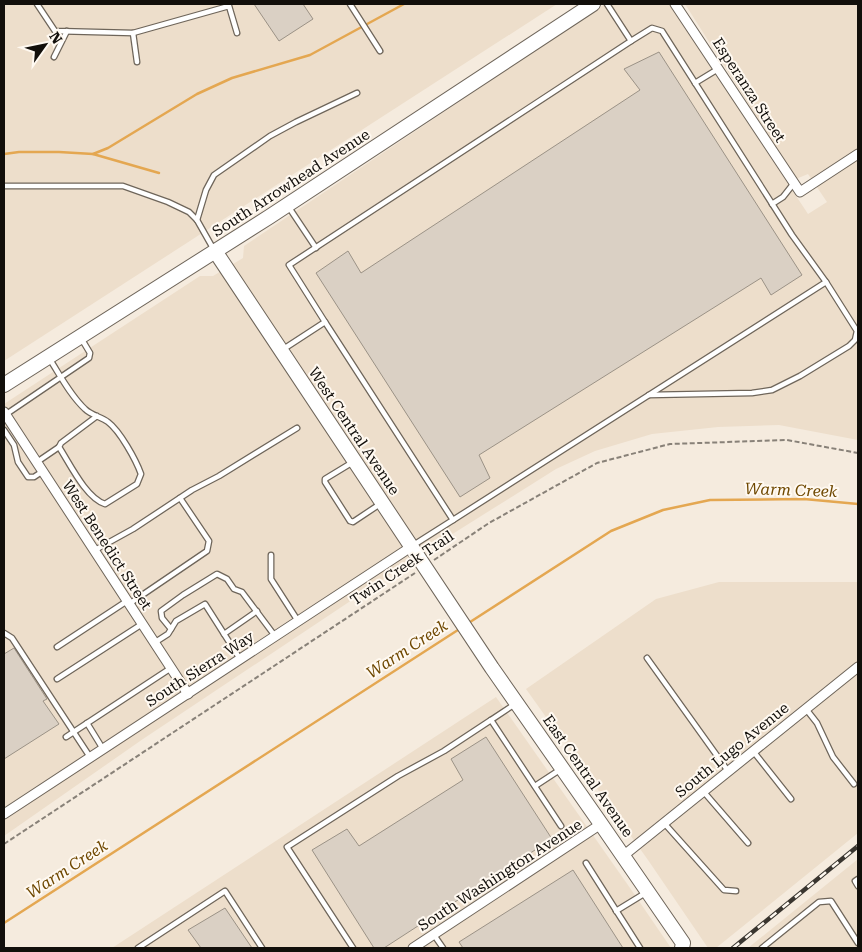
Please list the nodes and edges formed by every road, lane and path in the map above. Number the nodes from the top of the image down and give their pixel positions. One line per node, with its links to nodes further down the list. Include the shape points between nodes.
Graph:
1 (38, 4): 6 (lane, via 55,30)
2 (350, 4): 10 (lane)
3 (593, 4): 20 (street, South Arrowhead Avenue)
4 (607, 4): 9 (lane)
5 (675, 4): 13 (street, Esperanza Street)
6 (67, 31): 7 (lane); 11 (lane)
7 (133, 33): 8 (lane, via 228,6); 12 (lane)
8 (237, 33)
9 (631, 41): 14 (lane, via 652,28 662,31); 22 (lane)
10 (380, 51)
11 (54, 57)
12 (138, 62)
13 (718, 69): 14 (lane); 17 (street, Esperanza Street)
14 (695, 83): 19 (lane)
15 (357, 92): 21 (lane, via 279,131 214,175)
16 (858, 154): 17 (street, Esperanza Street, via 800,192)
17 (794, 184): 19 (lane)
18 (4, 186): 21 (lane, via 122,186 168,202 189,212)
19 (772, 204): 24 (lane)
20 (287, 205): 22 (lane); 23 (street, South Arrowhead Avenue)
21 (197, 220): 23 (lane)
22 (316, 248): 25 (lane, via 289,265)
23 (215, 251): 26 (street, South Arrowhead Avenue); 27 (street, West Central Avenue)
24 (826, 282): 31 (lane); 31 (lane, via 857,331 849,346 772,390)
25 (326, 322): 27 (lane); 43 (lane)
26 (80, 337): 28 (street, South Arrowhead Avenue); 29 (lane, via 90,355)
27 (281, 351): 38 (street, West Central Avenue)
28 (49, 357): 29 (lane); 30 (street, South Arrowhead Avenue)
29 (61, 376): 32 (lane); 33 (lane, via 86,410)
30 (4, 385)
31 (647, 395): 43 (lane)
32 (4, 414): 39 (street, West Benedict Street)
33 (98, 416): 36 (lane); 36 (lane, via 116,430 138,465 141,474 137,484 105,504 96,502)
34 (297, 428): 41 (lane)
35 (4, 430): 40 (lane, via 28,477)
36 (59, 447): 39 (lane)
37 (858, 453): 47 (path, Twin Creek Trail, via 787,440 670,444 597,463 489,523)
38 (354, 461): 42 (street, West Central Avenue); 42 (lane, via 325,479 350,521)
39 (37, 462): 40 (street, West Benedict Street)
40 (43, 471): 45 (street, West Benedict Street)
41 (180, 498): 45 (lane); 48 (lane, via 209,541 207,551)
42 (382, 502): 44 (street, West Central Avenue)
43 (453, 520): 44 (lane)
44 (411, 547): 47 (street, West Central Avenue); 50 (street, South Sierra Way)
45 (94, 550): 48 (street, West Benedict Street)
46 (271, 555): 50 (lane, via 270,579)
47 (424, 567): 53 (street, West Central Avenue); 84 (path, Twin Creek Trail)
48 (128, 602): 51 (street, West Benedict Street); 58 (lane)
49 (257, 611): 52 (lane, via 242,592 234,590 227,579 217,574 161,611 162,618); 55 (lane); 56 (lane)
50 (298, 622): 56 (street, South Sierra Way)
51 (142, 624): 57 (street, West Benedict Street); 63 (lane)
52 (171, 629): 55 (lane, via 176,621 205,604); 57 (lane)
53 (465, 629): 65 (street, East Central Avenue)
54 (4, 633): 69 (lane, via 12,638)
55 (224, 634): 60 (lane)
56 (275, 636): 60 (street, South Sierra Way)
57 (154, 643): 62 (street, West Benedict Street)
58 (57, 647)
59 (647, 658): 75 (lane)
60 (240, 659): 64 (street, South Sierra Way)
61 (858, 667): 66 (street, South Lugo Avenue)
62 (170, 668): 64 (street, West Benedict Street); 68 (lane)
63 (58, 679)
64 (188, 694): 71 (street, South Sierra Way)
65 (516, 704): 67 (lane); 74 (street, East Central Avenue)
66 (806, 709): 72 (street, South Lugo Avenue); 76 (lane, via 817,723 833,756)
67 (491, 720): 77 (lane); 98 (lane, via 288,847)
68 (87, 723): 69 (lane); 71 (lane)
69 (74, 732): 70 (lane); 73 (lane)
70 (66, 737)
71 (103, 749): 73 (street, South Sierra Way)
72 (753, 752): 75 (street, South Lugo Avenue); 79 (lane)
73 (90, 757): 80 (street, South Sierra Way)
74 (562, 768): 77 (lane); 82 (street, East Central Avenue)
75 (728, 772): 78 (street, South Lugo Avenue)
76 (854, 784)
77 (534, 786): 83 (lane)
78 (703, 792): 81 (street, South Lugo Avenue); 85 (lane)
79 (791, 799)
80 (4, 814)
81 (664, 822): 86 (street, South Lugo Avenue); 91 (lane, via 724,890)
82 (602, 824): 86 (street, East Central Avenue); 93 (street, South Washington Avenue)
83 (561, 826)
84 (4, 844)
85 (748, 844)
86 (624, 856): 90 (street, East Central Avenue)
87 (586, 863): 92 (lane)
88 (858, 878): 89 (lane, via 855,881)
89 (858, 886)
90 (648, 891): 92 (lane); 95 (street, East Central Avenue)
91 (736, 891)
92 (616, 911): 101 (lane)
93 (434, 935): 99 (street, South Washington Avenue); 100 (lane)
94 (858, 943): 102 (lane, via 830,901 819,902)
95 (686, 947)
96 (138, 948): 97 (lane, via 224,891)
97 (262, 948)
98 (353, 948)
99 (413, 948)
100 (443, 948)
101 (640, 948)
102 (762, 948)

